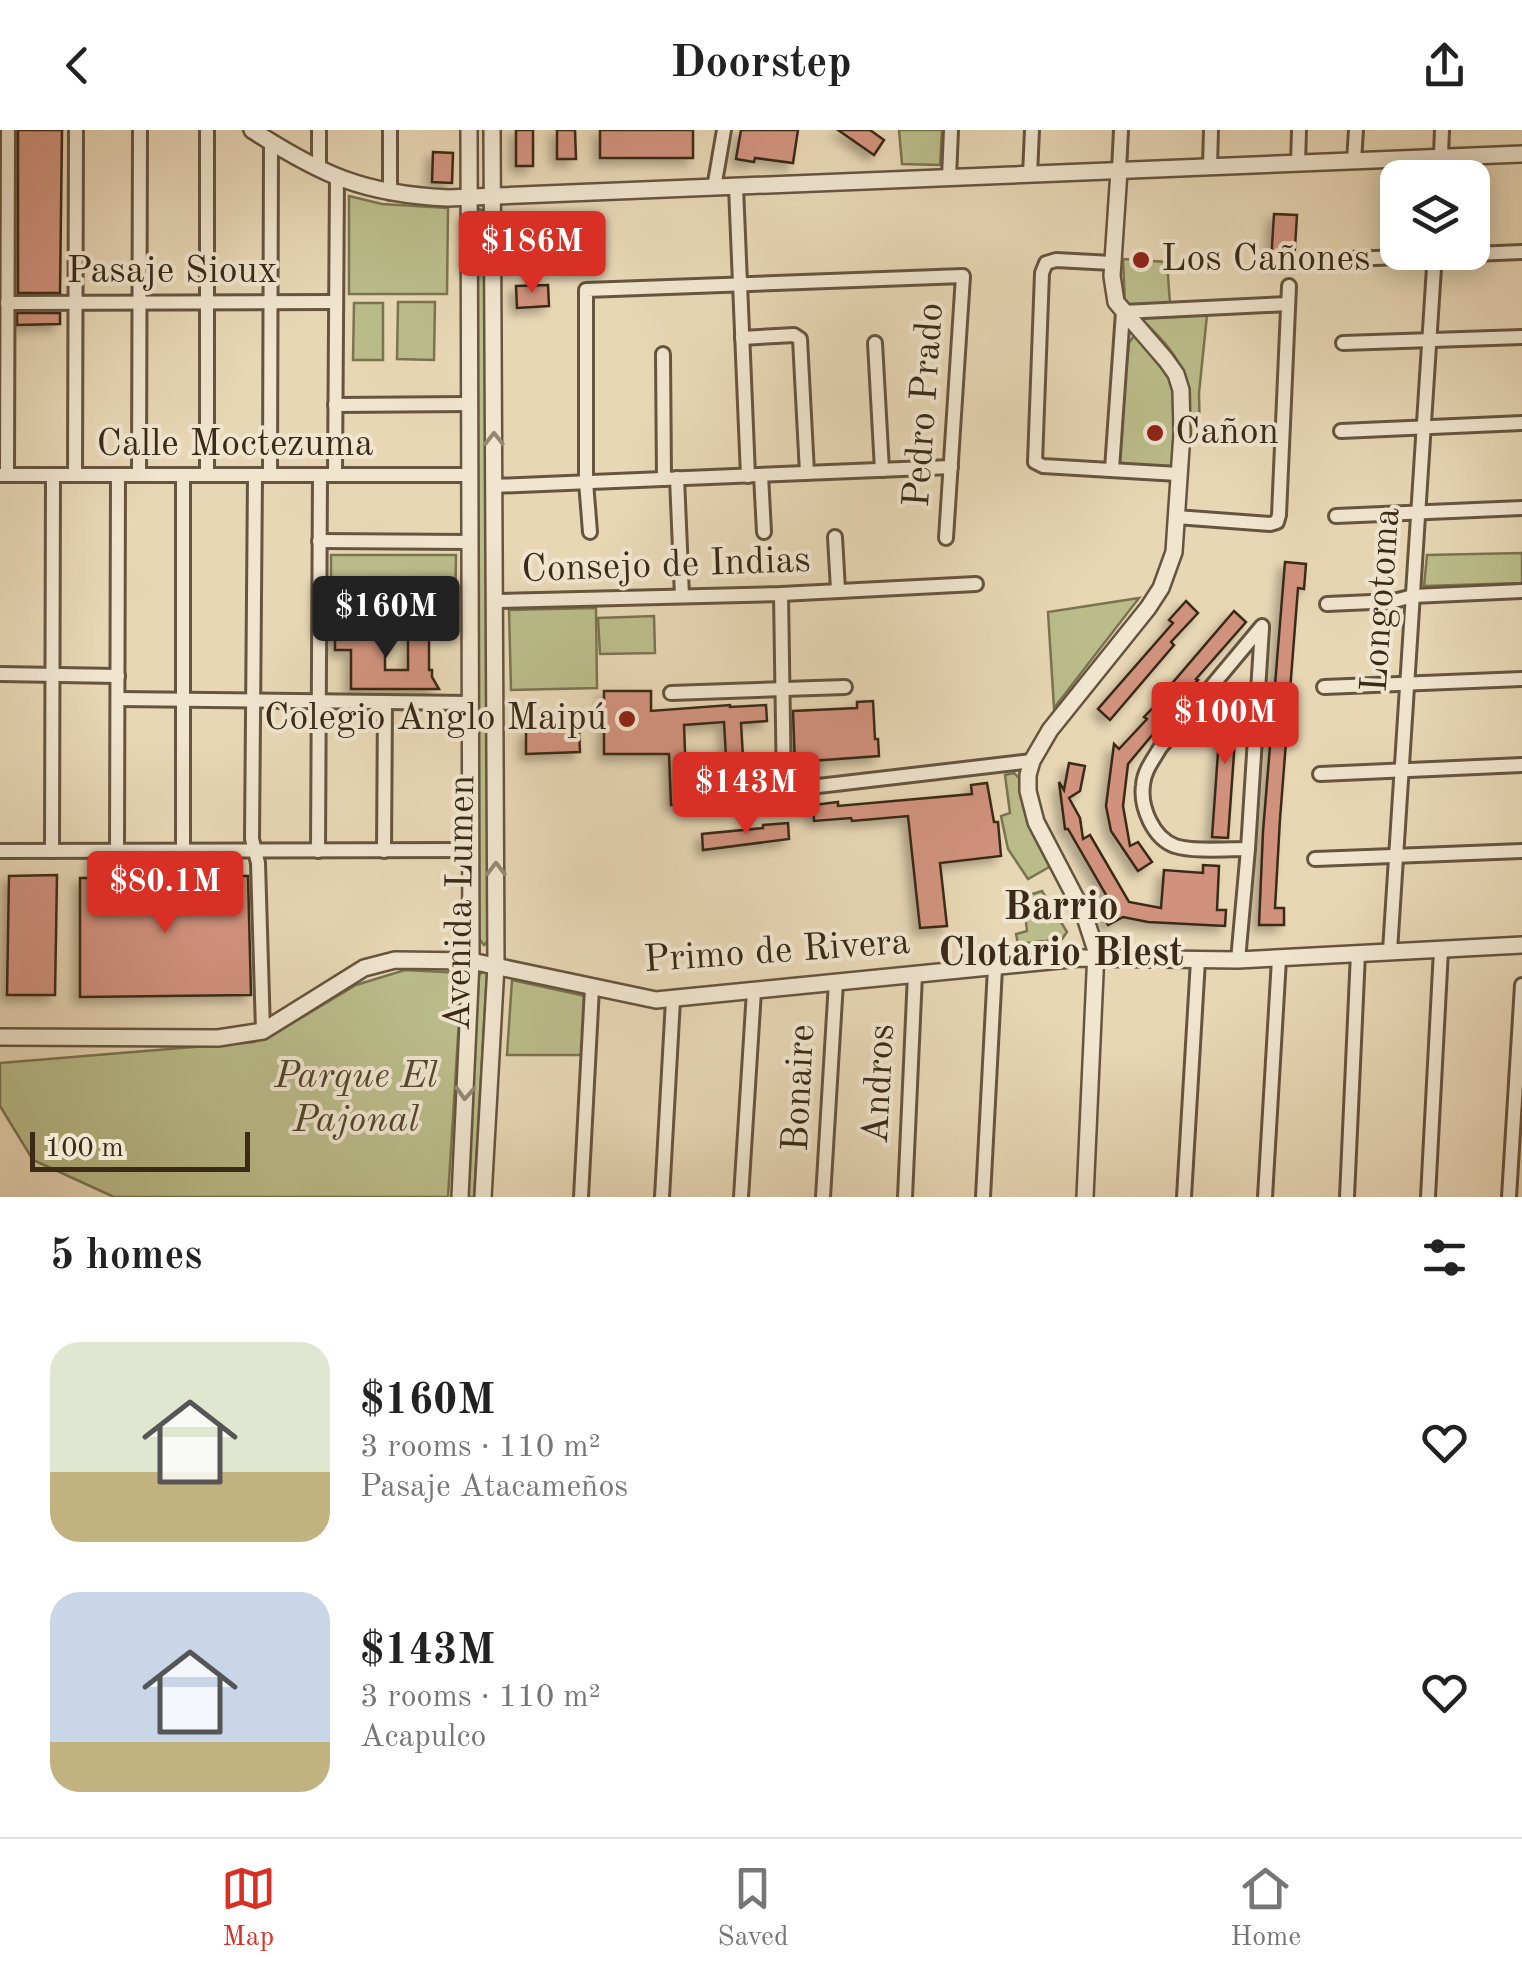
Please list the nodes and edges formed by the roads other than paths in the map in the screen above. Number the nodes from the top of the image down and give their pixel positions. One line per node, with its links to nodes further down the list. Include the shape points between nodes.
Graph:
1 (76, 130): 49 (street)
2 (140, 130): 44 (street)
3 (208, 130): 45 (street)
4 (252, 130): 18 (street)
5 (318, 130): 24 (street)
6 (390, 130): 31 (street)
7 (469, 130): 33 (street, Avenida Lumen)
8 (492, 130): 32 (street, Avenida Lumen)
9 (724, 130): 30 (street)
10 (951, 130): 28 (street)
11 (1032, 130): 26 (street)
12 (1120, 130): 25 (street)
13 (1212, 130): 23 (street)
14 (1299, 130): 22 (street)
15 (1356, 130): 21 (street)
16 (1442, 130): 20 (street)
17 (5, 138): 34 (street)
18 (271, 142): 24 (street); 46 (street)
19 (1522, 154): 20 (street)
20 (1441, 158): 21 (street)
21 (1354, 161): 22 (street)
22 (1298, 164): 23 (street)
23 (1210, 167): 25 (street)
24 (318, 170): 27 (street)
25 (1119, 171): 26 (street); 39 (street)
26 (1030, 175): 28 (street)
27 (337, 178): 31 (street); 47 (street)
28 (949, 178): 29 (street)
29 (736, 187): 30 (street); 42 (street)
30 (714, 188): 32 (street)
31 (390, 192): 33 (street)
32 (492, 197): 33 (street); 85 (street, Avenida Lumen, one-way to 32)
33 (469, 198): 59 (street, Avenida Lumen)
34 (4, 207): 41 (street)
35 (1522, 252): 36 (street)
36 (1490, 253)
37 (1380, 257): 38 (street)
38 (1350, 259)
39 (1112, 264): 51 (street, via 1112,289); 67 (street, via 1056,260 1042,273 1034,454 1042,466)
40 (1434, 270): 55 (street, Longotoma)
41 (4, 272): 48 (street)
42 (740, 285): 53 (street); 65 (street, Pedro Prado, via 963,276); 84 (street, via 586,290)
43 (1289, 286): 50 (street)
44 (140, 302): 45 (street, Pasaje Sioux); 49 (street, Pasaje Sioux); 74 (street)
45 (207, 302): 46 (street, Pasaje Sioux); 76 (street)
46 (271, 302): 47 (street, Pasaje Sioux); 78 (street)
47 (336, 302): 61 (street)
48 (7, 303): 49 (street, Pasaje Sioux); 54 (street)
49 (75, 303): 72 (street)
50 (1288, 304): 51 (street); 89 (street, via 1277,522)
51 (1122, 312): 67 (street); 69 (street, via 1176,374)
52 (1522, 337): 55 (street)
53 (742, 338): 68 (street, via 800,339); 82 (street)
54 (4, 339): 60 (street)
55 (1429, 340): 57 (street); 63 (street, Longotoma)
56 (875, 343): 66 (street)
57 (1343, 344)
58 (663, 354): 83 (street)
59 (470, 404): 61 (street); 81 (street, Avenida Lumen)
60 (4, 405): 70 (street)
61 (336, 405): 80 (street)
62 (1522, 423): 63 (street)
63 (1424, 427): 64 (street); 87 (street, Longotoma)
64 (1341, 431)
65 (951, 467): 66 (street); 93 (street, Pedro Prado)
66 (882, 470): 68 (street)
67 (1112, 470): 69 (street)
68 (807, 473): 82 (street)
69 (1178, 474): 89 (street)
70 (4, 475): 71 (street, Calle Moctezuma)
71 (53, 475): 72 (street, Calle Moctezuma); 105 (street)
72 (76, 475): 73 (street, Calle Moctezuma)
73 (118, 475): 74 (street, Calle Moctezuma); 106 (street)
74 (139, 475): 75 (street, Calle Moctezuma)
75 (183, 475): 76 (street, Calle Moctezuma); 114 (street)
76 (207, 475): 77 (street, Calle Moctezuma)
77 (255, 475): 78 (street, Calle Moctezuma); 115 (street)
78 (270, 475): 79 (street, Calle Moctezuma)
79 (320, 475): 80 (street, Calle Moctezuma); 94 (street)
80 (335, 475): 81 (street, Calle Moctezuma)
81 (470, 476): 95 (street, Avenida Lumen)
82 (754, 476): 83 (street); 91 (street)
83 (670, 479): 84 (street); 100 (street)
84 (586, 482): 85 (street); 90 (street)
85 (494, 486): 102 (street, Avenida Lumen)
86 (1522, 508): 87 (street)
87 (1418, 512): 88 (street); 101 (street, Longotoma)
88 (1336, 516)
89 (1176, 518): 119 (street, via 1174,552 1161,588)
90 (590, 532)
91 (764, 532)
92 (835, 538): 97 (street, Consejo de Indias)
93 (946, 538)
94 (319, 541): 95 (street); 116 (street)
95 (470, 542): 118 (street, Avenida Lumen)
96 (976, 584): 97 (street, Consejo de Indias)
97 (838, 590): 99 (street, Consejo de Indias)
98 (1522, 591): 101 (street)
99 (782, 594): 100 (street, Consejo de Indias); 111 (street)
100 (682, 596): 102 (street, Consejo de Indias)
101 (1413, 596): 103 (street); 108 (street, Longotoma)
102 (496, 601): 146 (street, Avenida Lumen, one-way to 102)
103 (1326, 604)
104 (0, 674): 105 (street)
105 (52, 675): 106 (street); 129 (street)
106 (118, 676): 113 (street)
107 (1522, 679): 108 (street)
108 (1407, 683): 110 (street); 122 (street, Longotoma)
109 (845, 687): 111 (street)
110 (1324, 687)
111 (781, 689): 112 (street); 124 (street)
112 (671, 692)
113 (118, 699): 114 (street); 130 (street)
114 (183, 700): 115 (street); 131 (street)
115 (253, 701): 116 (street); 132 (street)
116 (318, 701): 117 (street); 133 (street)
117 (385, 702): 118 (street); 126 (street)
118 (470, 703): 127 (street, Avenida Lumen)
119 (1032, 761): 124 (street); 141 (street, via 1030,807 1084,914)
120 (711, 765): 124 (street, via 711,802 718,808 770,805)
121 (1522, 765): 122 (street)
122 (1402, 770): 123 (street); 135 (street, Longotoma)
123 (1320, 774)
124 (784, 790)
125 (1248, 849): 125 (street, via 1183,847 1162,839 1147,813 1142,784 1177,726 1262,626); 144 (street)
126 (384, 850): 127 (street); 133 (street)
127 (471, 850): 145 (street, Avenida Lumen)
128 (0, 851): 129 (street)
129 (52, 851): 130 (street)
130 (117, 851): 131 (street)
131 (183, 851): 132 (street)
132 (255, 851): 133 (street); 154 (street)
133 (318, 851)
134 (1522, 851): 135 (street)
135 (1396, 856): 136 (street); 139 (street, Longotoma)
136 (1314, 859)
137 (1522, 945): 138 (street, Primo de Rivera)
138 (1441, 950): 139 (street, Primo de Rivera); 170 (street)
139 (1390, 951): 140 (street, Primo de Rivera)
140 (1358, 953): 142 (street, Primo de Rivera); 169 (street)
141 (1097, 958): 143 (street, Primo de Rivera); 147 (street, Primo de Rivera); 166 (street)
142 (1278, 959): 144 (street, Primo de Rivera); 168 (street)
143 (1198, 960): 144 (street, Primo de Rivera); 167 (street)
144 (1238, 960)
145 (472, 961): 146 (street, Primo de Rivera); 154 (street, Primo de Rivera, via 381,962); 158 (street, Avenida Lumen, one-way to 158)
146 (496, 966): 151 (street, Primo de Rivera); 159 (street, Avenida Lumen)
147 (995, 968): 148 (street, Primo de Rivera); 165 (street)
148 (916, 974): 149 (street, Primo de Rivera); 164 (street, Andros)
149 (836, 982): 152 (street, Primo de Rivera); 163 (street, Bonaire)
150 (1522, 985): 156 (street)
151 (592, 988): 153 (street, Primo de Rivera); 160 (street)
152 (754, 991): 153 (street, Primo de Rivera); 162 (street)
153 (673, 1000): 161 (street)
154 (263, 1031): 155 (street, Primo de Rivera, via 218,1038)
155 (0, 1037)
156 (1520, 1047): 157 (street)
157 (1518, 1128): 171 (street)
158 (460, 1197)
159 (483, 1197)
160 (580, 1197)
161 (662, 1197)
162 (742, 1197)
163 (823, 1197)
164 (904, 1197)
165 (983, 1197)
166 (1085, 1197)
167 (1184, 1197)
168 (1266, 1197)
169 (1346, 1197)
170 (1428, 1197)
171 (1509, 1197)

